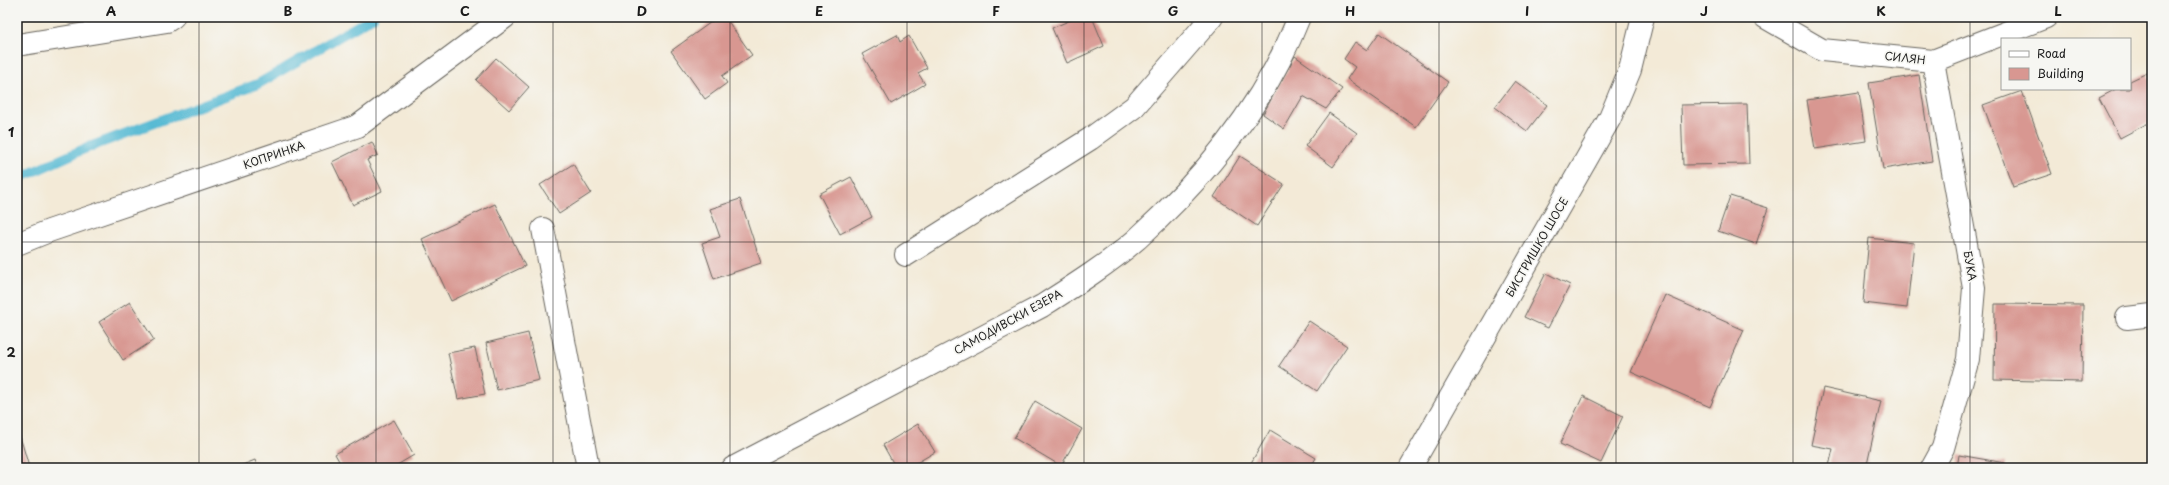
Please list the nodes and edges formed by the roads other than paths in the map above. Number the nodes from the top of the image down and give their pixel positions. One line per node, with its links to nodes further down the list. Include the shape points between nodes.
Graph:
1 (173, 17): 8 (street, via 167,21)
2 (504, 17): 11 (street, КОПРИНКА, via 358,126)
3 (1212, 17): 12 (street, via 1134,107 1090,139)
4 (1299, 17): 16 (street, САМОДИВСКИ ЕЗЕРА, via 1291,38 1261,93 1226,142 1184,193 1136,240 1042,306)
5 (1643, 17): 17 (street, БИСТРИШКО ШОСЕ, via 1630,70 1610,118)
6 (1765, 17): 9 (street, СИЛЯН, via 1822,50)
7 (2046, 17): 9 (street, СИЛЯН)
8 (17, 45)
9 (1933, 61): 18 (street, БУКА, via 1974,288 1968,359 1943,448)
10 (543, 229): 15 (street)
11 (17, 244)
12 (906, 255)
13 (2152, 315): 14 (street)
14 (2127, 318)
15 (588, 468)
16 (733, 468)
17 (1410, 468)
18 (1932, 468)

